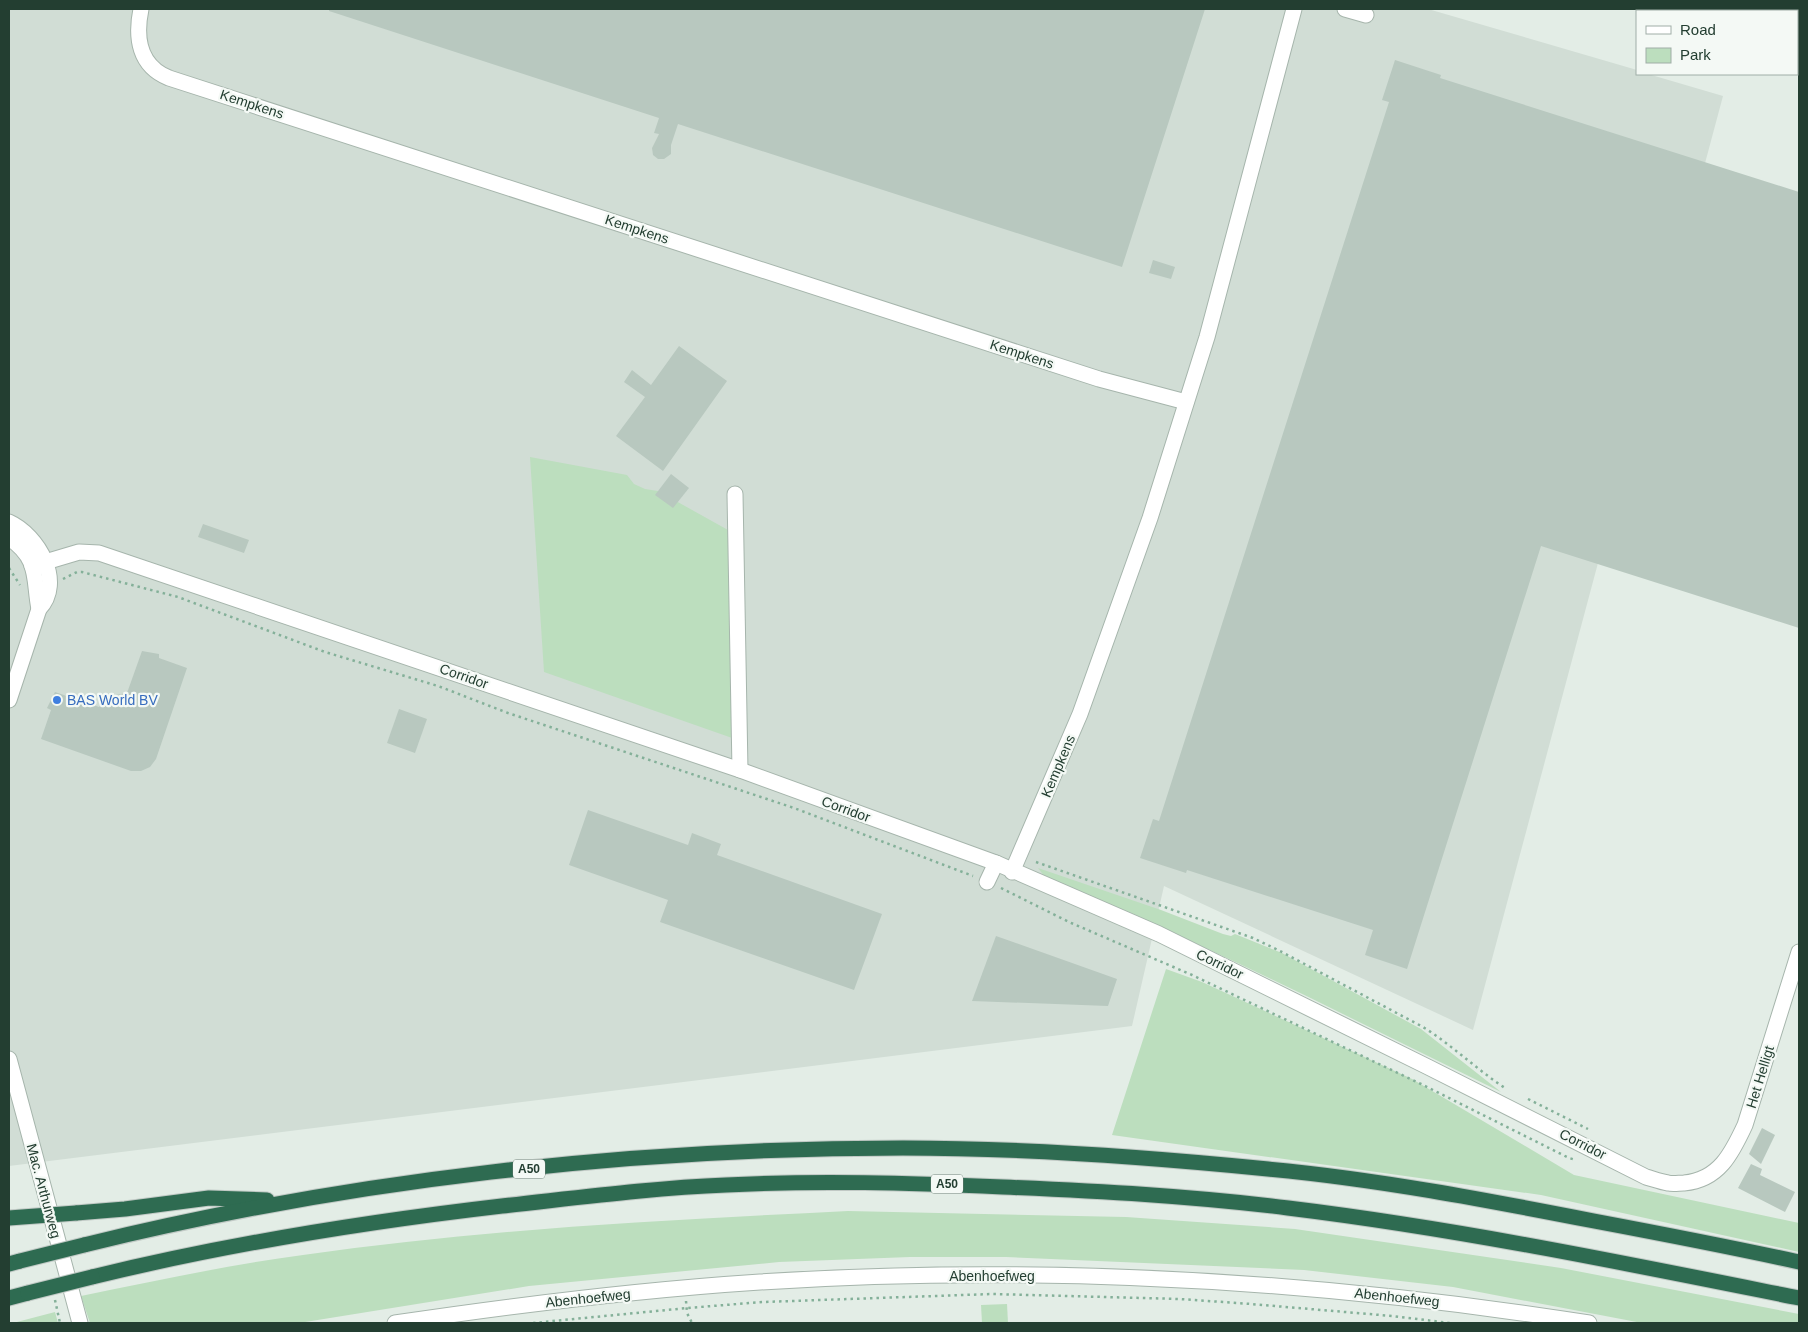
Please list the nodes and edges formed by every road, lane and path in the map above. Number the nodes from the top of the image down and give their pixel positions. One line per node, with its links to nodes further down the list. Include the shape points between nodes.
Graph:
1 (141, 9): 5 (street, Kempkens, via 137,33 141,49 156,73 169,78 1080,373)
2 (1294, 9): 5 (street, Kempkens, via 1207,337)
3 (1345, 9): 4 (street)
4 (1366, 15)
5 (1186, 402): 15 (street, Kempkens, via 1150,518 1080,714)
6 (735, 494): 14 (street)
7 (9, 522): 9 (street, via 32,538)
8 (9, 538): 9 (street)
9 (38, 564): 13 (street, via 39,609); 14 (street, Corridor, via 79,552 99,552)
10 (9, 568): 12 (path)
11 (56, 581): 18 (path, Corridor, via 82,572 178,597 325,652 438,686 508,713 794,808)
12 (20, 586)
13 (9, 700)
14 (740, 770): 16 (street, Corridor)
15 (1019, 857): 17 (street, Kempkens); 21 (path, via 1253,938 1423,1027)
16 (996, 863): 17 (street, Corridor); 18 (street)
17 (1012, 872): 25 (street, Corridor, via 1159,934 1646,1177 1669,1184)
18 (987, 882): 24 (path, Corridor, via 1412,1079 1569,1158)
19 (1799, 952): 25 (street, Het Helligt, via 1745,1125 1733,1150 1719,1168 1706,1178)
20 (9, 1059): 35 (street, Mac. Arthurweg)
21 (1513, 1092)
22 (1522, 1096): 23 (path, Corridor)
23 (1588, 1130)
24 (1584, 1161)
25 (1692, 1182)
26 (292, 1201): 27 (highway, A50, bridge, via 208,1198); 28 (highway, A50, via 462,1176 598,1162 767,1151 904,1148 1012,1151 1263,1168 1378,1183 1505,1204); 29 (highway, A50, bridge, via 136,1233)
27 (9, 1218)
28 (1799, 1262)
29 (14, 1263)
30 (9, 1298): 31 (highway, A50, bridge, via 150,1263 287,1235 427,1214 625,1192 725,1185 893,1182 1124,1192 1286,1208 1506,1240)
31 (1799, 1298)
32 (686, 1302): 33 (path)
33 (686, 1308): 37 (path, Abenhoefweg); 38 (path); 39 (path, Abenhoefweg, via 992,1294 1180,1299)
34 (1518, 1318): 36 (street, Abenhoefweg, via 1335,1290 1096,1277 936,1276 762,1282 647,1291); 40 (street, Abenhoefweg)
35 (80, 1323)
36 (395, 1323)
37 (533, 1323)
38 (692, 1323)
39 (1450, 1323)
40 (1589, 1323)

